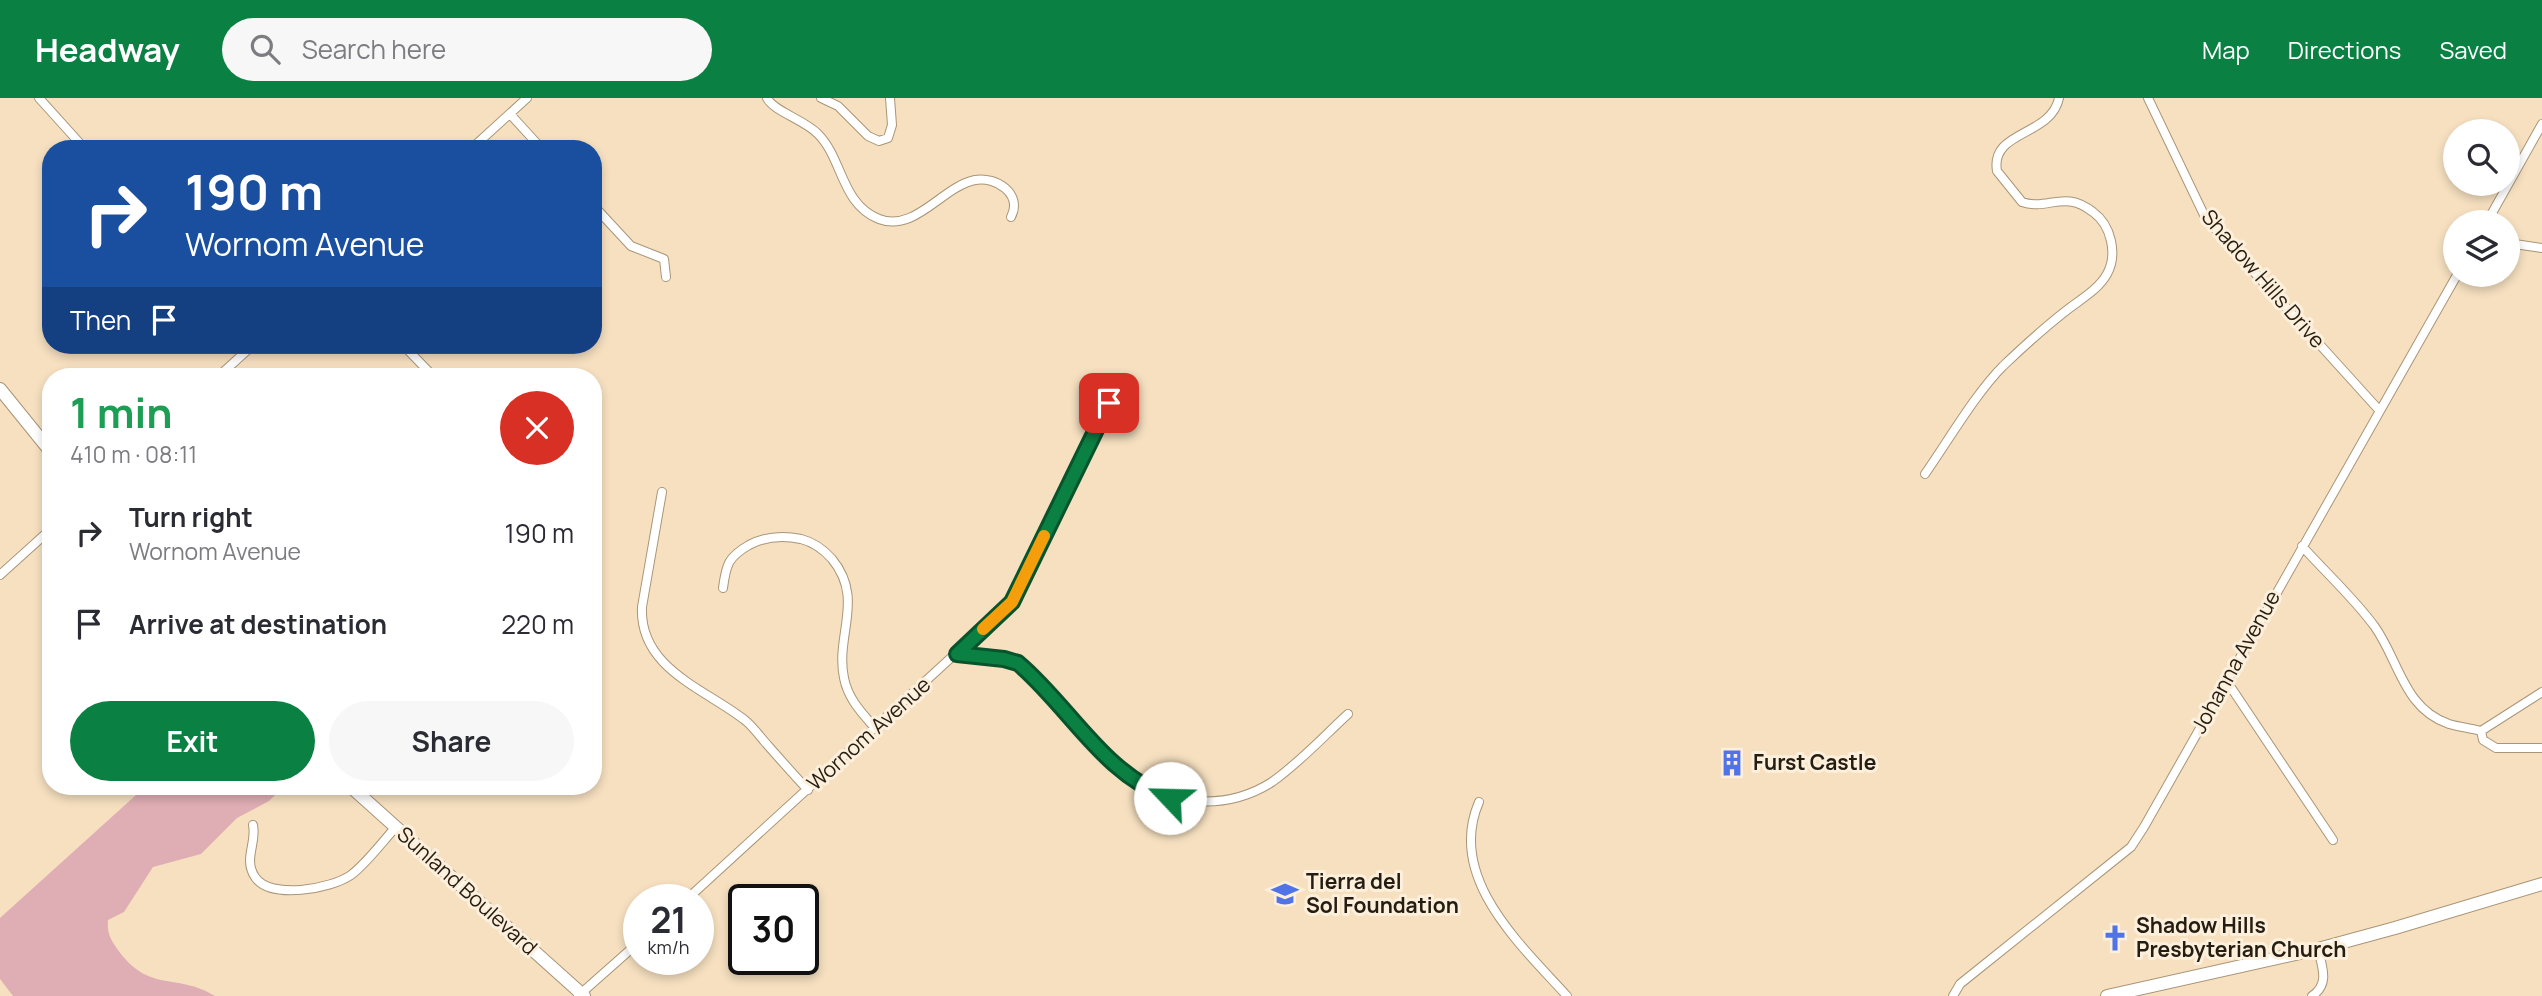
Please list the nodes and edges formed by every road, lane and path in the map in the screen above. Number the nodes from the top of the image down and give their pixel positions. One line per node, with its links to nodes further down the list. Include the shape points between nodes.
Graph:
1 (40, 98): 10 (street)
2 (527, 98): 8 (street)
3 (767, 98): 15 (street, via 820,135 850,195 880,220 905,218 978,180 993,181 1008,190 1014,206)
4 (821, 98): 5 (street, via 838,106 867,136 879,141 891,131)
5 (890, 98)
6 (2059, 98): 28 (street, via 2044,122 2007,143 1998,155 1997,171 2022,202 2068,200 2093,211 2109,232 2111,264 2100,285 2000,369)
7 (2148, 98): 26 (street, Shadow Hills Drive, via 2206,219)
8 (510, 114): 11 (street); 12 (street)
9 (2542, 124): 13 (street)
10 (77, 140)
11 (481, 140)
12 (534, 140)
13 (2494, 210)
14 (602, 215): 18 (street, via 631,246 664,259)
15 (1011, 216)
16 (2520, 245): 17 (street)
17 (2542, 248)
18 (666, 277)
19 (2450, 287): 26 (street, Johanna Avenue)
20 (243, 354): 22 (street)
21 (412, 354): 23 (street)
22 (228, 368)
23 (425, 368)
24 (0, 389): 27 (main road)
25 (1109, 403): 34 (street, Wornom Avenue, via 1012,602)
26 (2379, 410): 31 (street, Johanna Avenue)
27 (42, 441)
28 (1925, 474)
29 (662, 492): 41 (street, via 642,607 645,635 675,674 748,722)
30 (42, 537): 32 (street)
31 (2302, 546): 35 (street, Johanna Avenue); 39 (street, via 2374,625 2412,698 2448,723)
32 (0, 575)
33 (723, 588): 38 (street, via 726,567 736,552 759,540 777,536 807,541 830,557 843,574 849,596 844,679 856,706)
34 (957, 654): 37 (street, via 1018,663 1115,766 1170,798 1216,801 1254,791 1280,775); 38 (street, Wornom Avenue)
35 (2227, 680): 46 (street); 53 (street, Johanna Avenue, via 2131,847 1960,984)
36 (2542, 692): 39 (street)
37 (1348, 714)
38 (875, 728): 41 (street, Wornom Avenue)
39 (2481, 731): 40 (street, via 2483,740 2496,748)
40 (2542, 748)
41 (808, 790): 47 (street, Wornom Avenue)
42 (360, 795): 45 (main road, Sunland Boulevard)
43 (1479, 802): 52 (street, via 1472,817 1472,847 1487,897 1505,927)
44 (253, 825): 45 (street, via 251,869 263,886 282,891 326,886 352,874)
45 (396, 827): 51 (main road, Sunland Boulevard)
46 (2333, 840)
47 (704, 884)
48 (2542, 884): 49 (main road)
49 (2318, 948): 54 (main road); 55 (street, via 2324,981)
50 (623, 957): 51 (street)
51 (581, 995)
52 (1567, 996)
53 (1953, 996)
54 (2107, 996)
55 (2312, 996)

